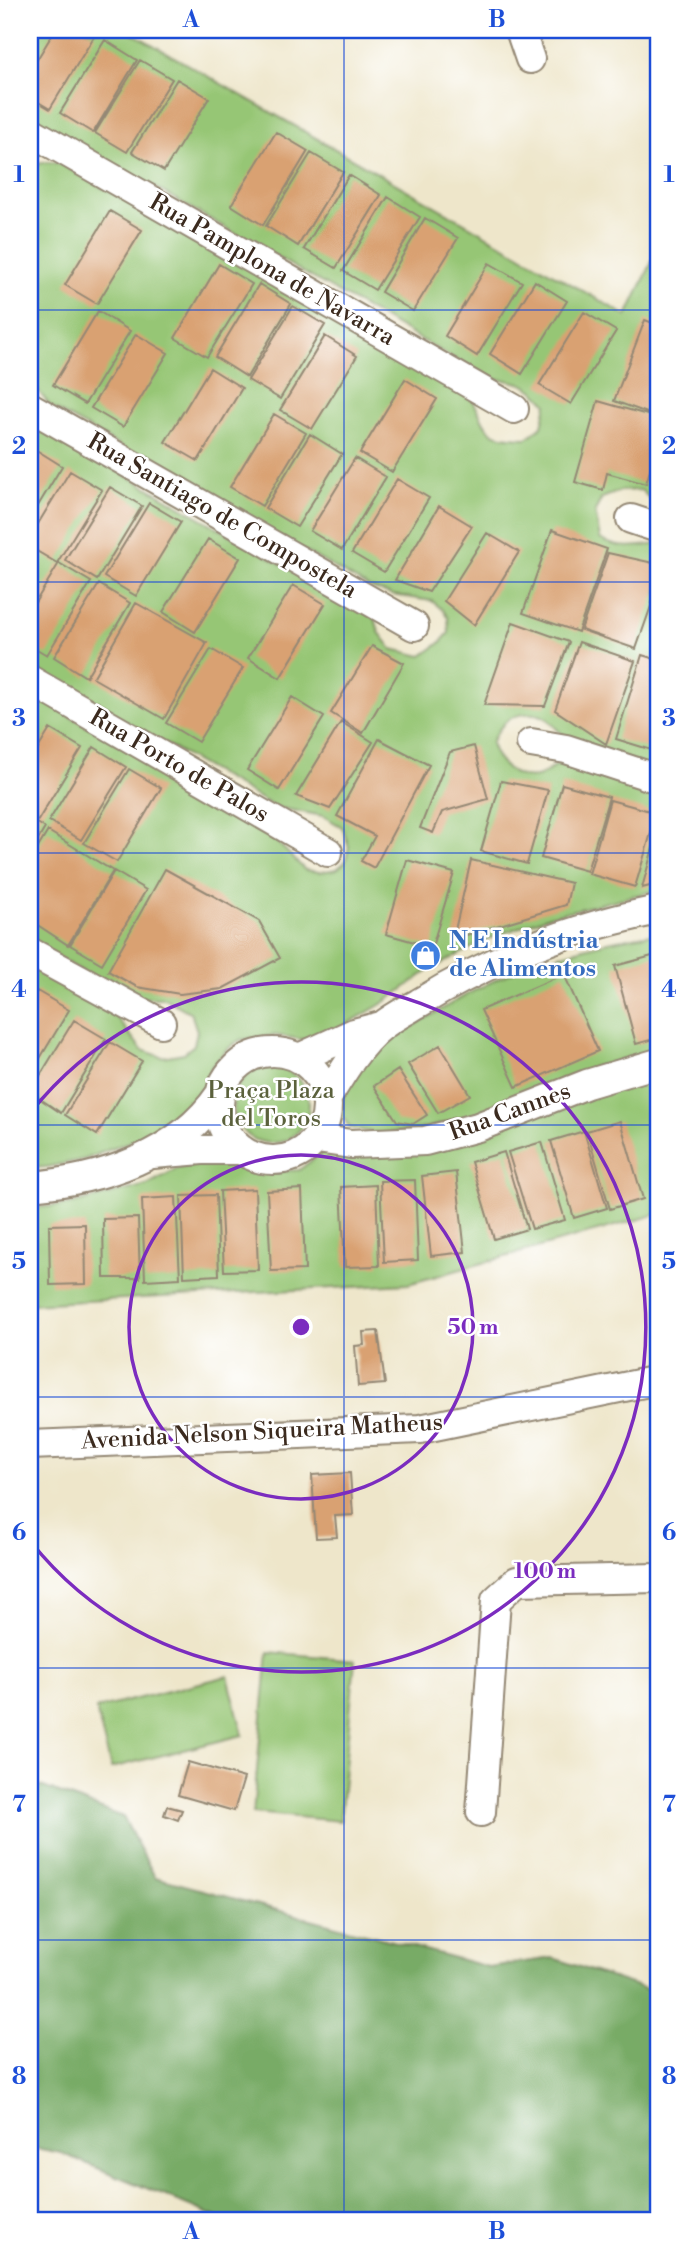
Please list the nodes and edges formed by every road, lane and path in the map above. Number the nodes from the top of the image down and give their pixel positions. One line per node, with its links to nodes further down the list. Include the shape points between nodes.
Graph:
1 (520, 30): 2 (street)
2 (530, 59)
3 (30, 131): 5 (street, Rua Pamplona de Navarra)
4 (30, 407): 8 (street, Rua Santiago de Compostela)
5 (514, 409)
6 (631, 519): 7 (street)
7 (658, 528)
8 (414, 626)
9 (30, 680): 12 (street, Rua Porto de Palos)
10 (531, 743): 11 (street, via 566,749)
11 (658, 779)
12 (328, 852)
13 (658, 910): 16 (street, via 556,938 458,979)
14 (30, 952): 15 (street)
15 (161, 1023)
16 (381, 1026): 17 (street); 20 (street, via 346,1066)
17 (299, 1058): 19 (street, via 257,1054 233,1069); 20 (street, via 318,1075)
18 (658, 1063): 21 (street, Rua Cannes, via 587,1084 478,1127 425,1141 351,1144)
19 (220, 1094): 22 (street, via 222,1126); 23 (street, via 206,1115)
20 (327, 1098): 21 (street, via 326,1119)
21 (317, 1139): 22 (street, via 282,1160)
22 (242, 1150): 23 (street)
23 (153, 1154): 24 (street, via 61,1184)
24 (30, 1186)
25 (658, 1380): 26 (street, Avenida Nelson Siqueira Matheus, via 420,1429)
26 (30, 1445)
27 (658, 1578): 28 (street, via 517,1581 496,1600)
28 (481, 1812)

